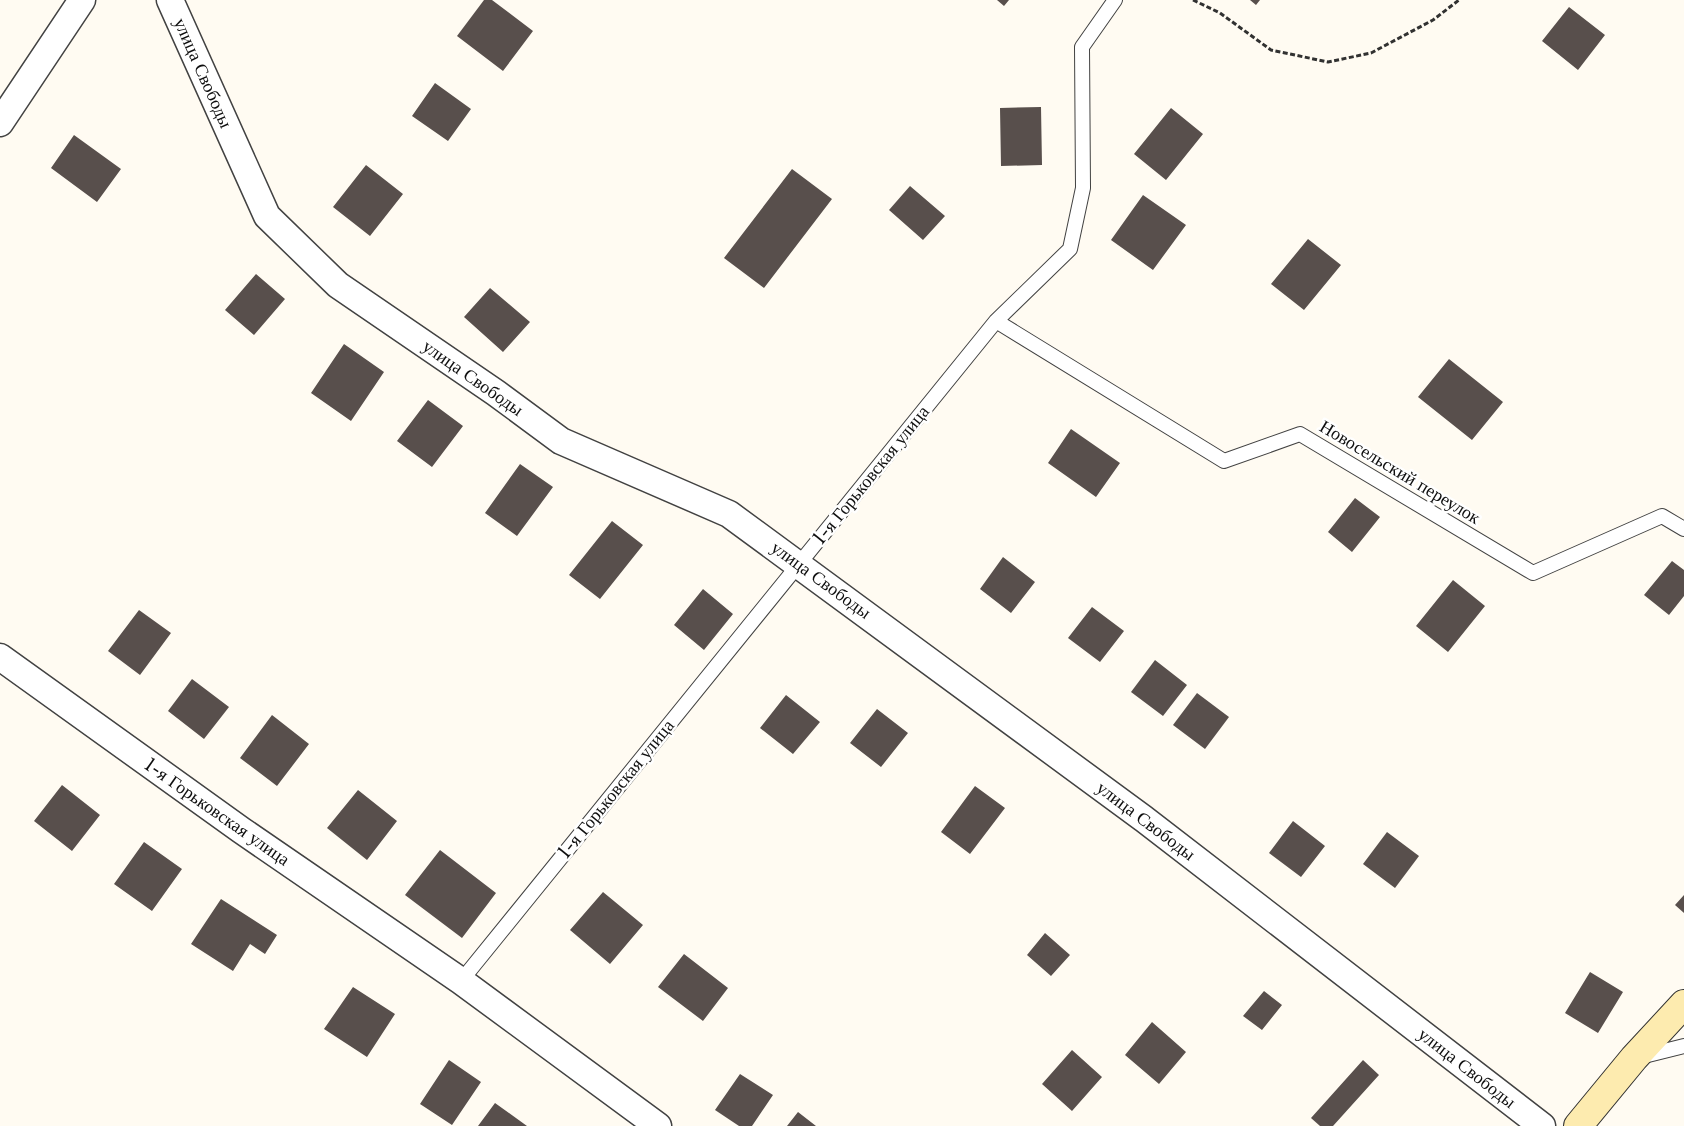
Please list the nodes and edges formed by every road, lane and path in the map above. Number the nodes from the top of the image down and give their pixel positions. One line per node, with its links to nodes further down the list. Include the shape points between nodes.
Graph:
1 (82, 0): 6 (street)
2 (170, 0): 9 (street, улица Свободы, via 267,216 338,285 561,441 728,514)
3 (1115, 0): 7 (lane, 1-я Горьковская улица, via 1082,47 1083,188 1070,249)
4 (1193, 0): 5 (path, via 1220,13 1271,50 1328,62 1371,53 1433,20)
5 (1459, 0)
6 (0, 123)
7 (996, 321): 8 (lane, Новосельский переулок, via 1224,461 1300,434 1533,573 1662,516); 9 (lane, 1-я Горьковская улица)
8 (1684, 529)
9 (799, 564): 11 (lane, 1-я Горьковская улица); 16 (street, улица Свободы, via 1144,819)
10 (0, 657): 11 (street, 1-я Горьковская улица, via 240,830)
11 (461, 981): 15 (street, 1-я Горьковская улица)
12 (1684, 1004): 14 (street)
13 (1684, 1046): 14 (lane)
14 (1634, 1058): 17 (street)
15 (658, 1126)
16 (1542, 1126)
17 (1578, 1126)

